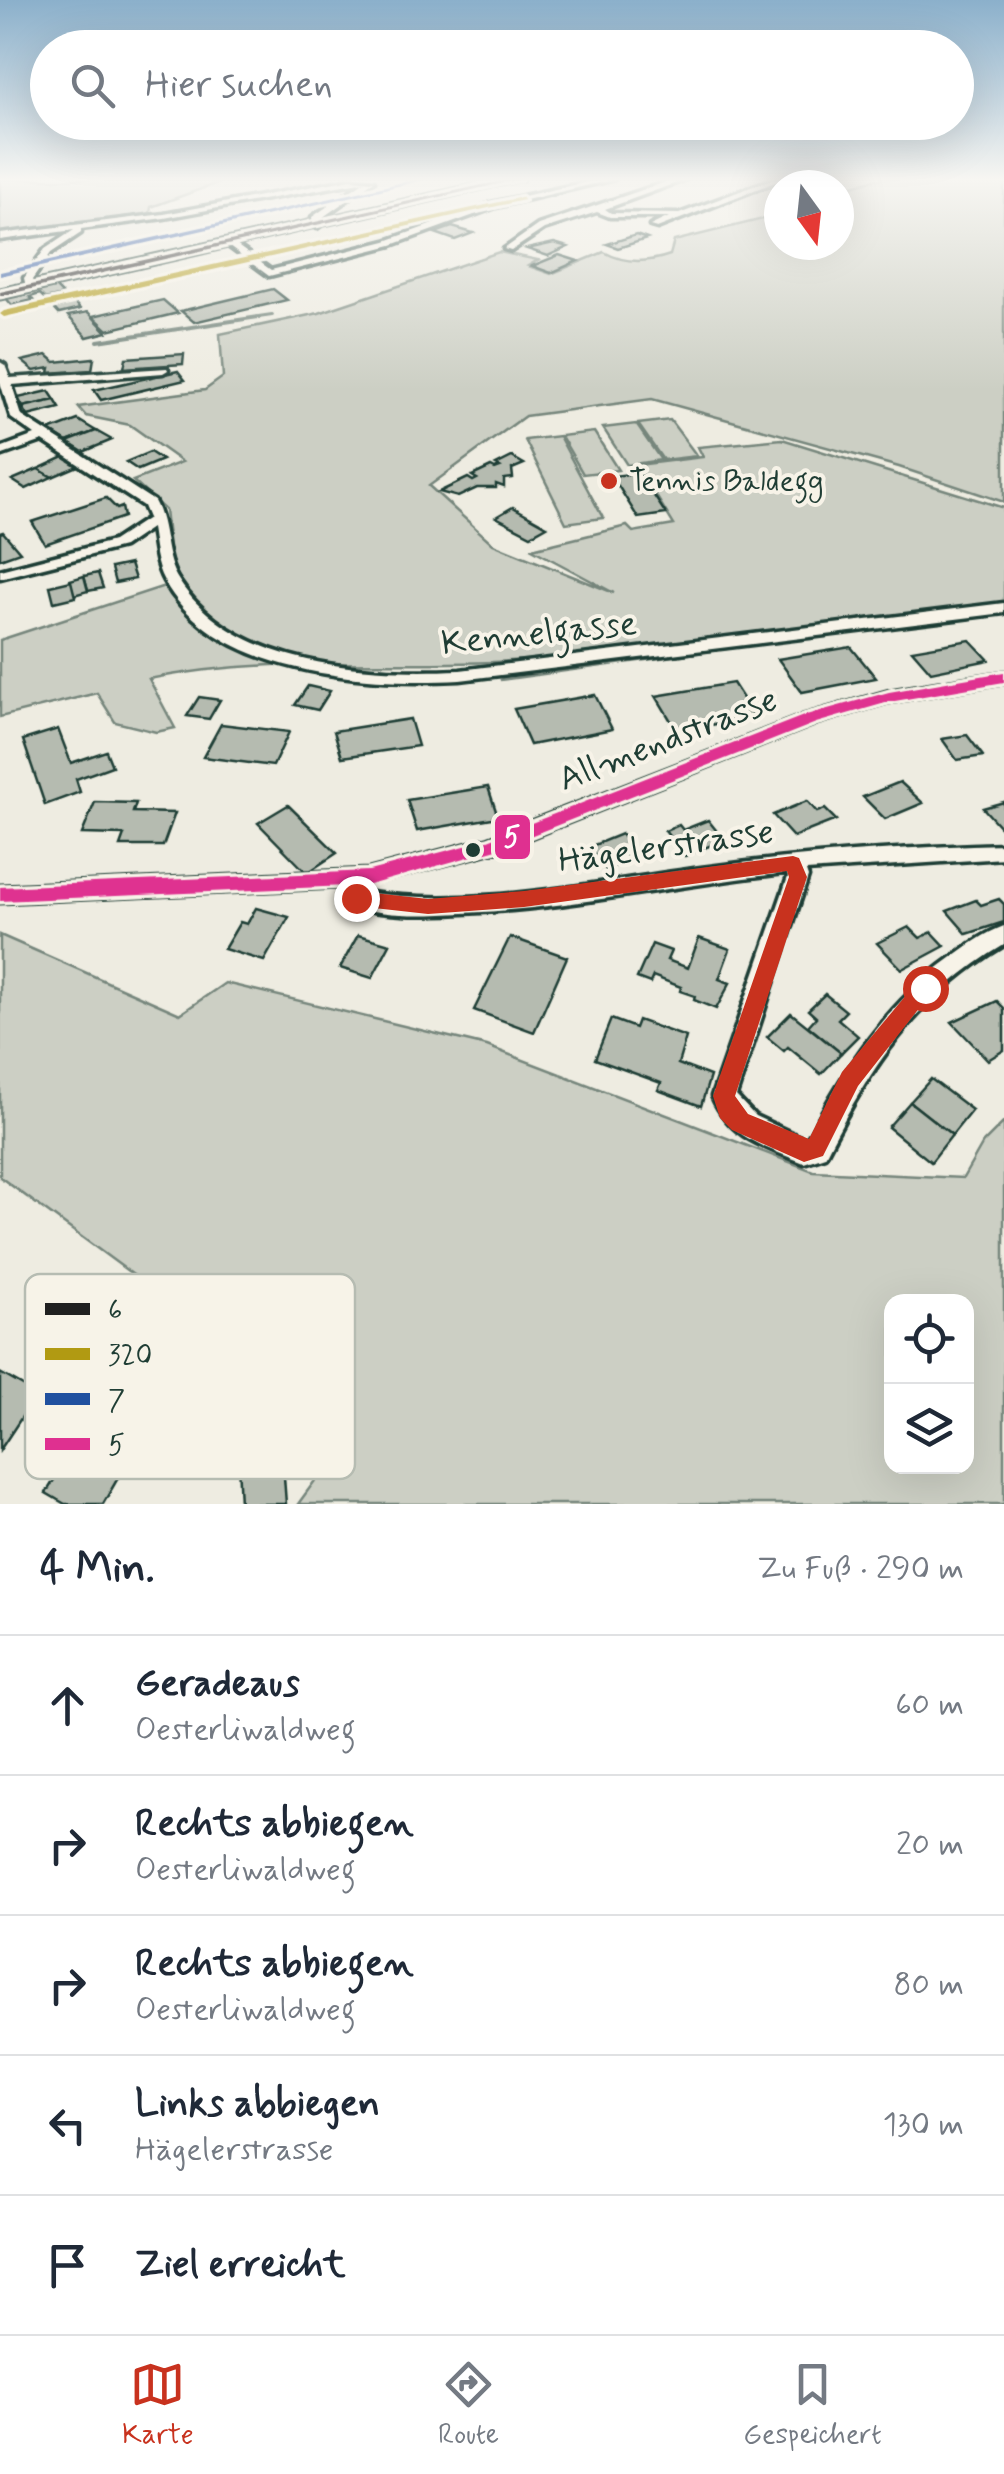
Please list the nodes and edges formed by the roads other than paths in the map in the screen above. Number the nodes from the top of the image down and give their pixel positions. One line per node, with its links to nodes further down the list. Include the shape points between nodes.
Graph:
1 (51, 249): 5 (street, via 27,280)
2 (205, 249): 5 (main road)
3 (236, 249): 4 (street, via 269,272)
4 (363, 249)
5 (31, 287): 6 (main road)
6 (0, 294)
7 (0, 366): 9 (street)
8 (163, 370): 9 (street)
9 (6, 382): 10 (street, via 17,418)
10 (45, 436): 11 (street); 12 (street, via 144,499)
11 (0, 452)
12 (155, 519): 13 (street, via 118,544); 14 (street, Kennelgasse, via 172,582 206,618 287,658 369,676 495,672)
13 (0, 574)
14 (1004, 608)
15 (1004, 677): 18 (street, Allmendstrasse, via 843,709 491,845)
16 (1003, 852): 17 (street, Hägelerstrasse)
17 (793, 863): 18 (street, Hägelerstrasse, via 428,906 356,898); 20 (street, via 798,877 724,1096 740,1122 804,1150 816,1148 850,1079 925,988)
18 (349, 881): 19 (street, Allmendstrasse)
19 (0, 894)
20 (1004, 935)

